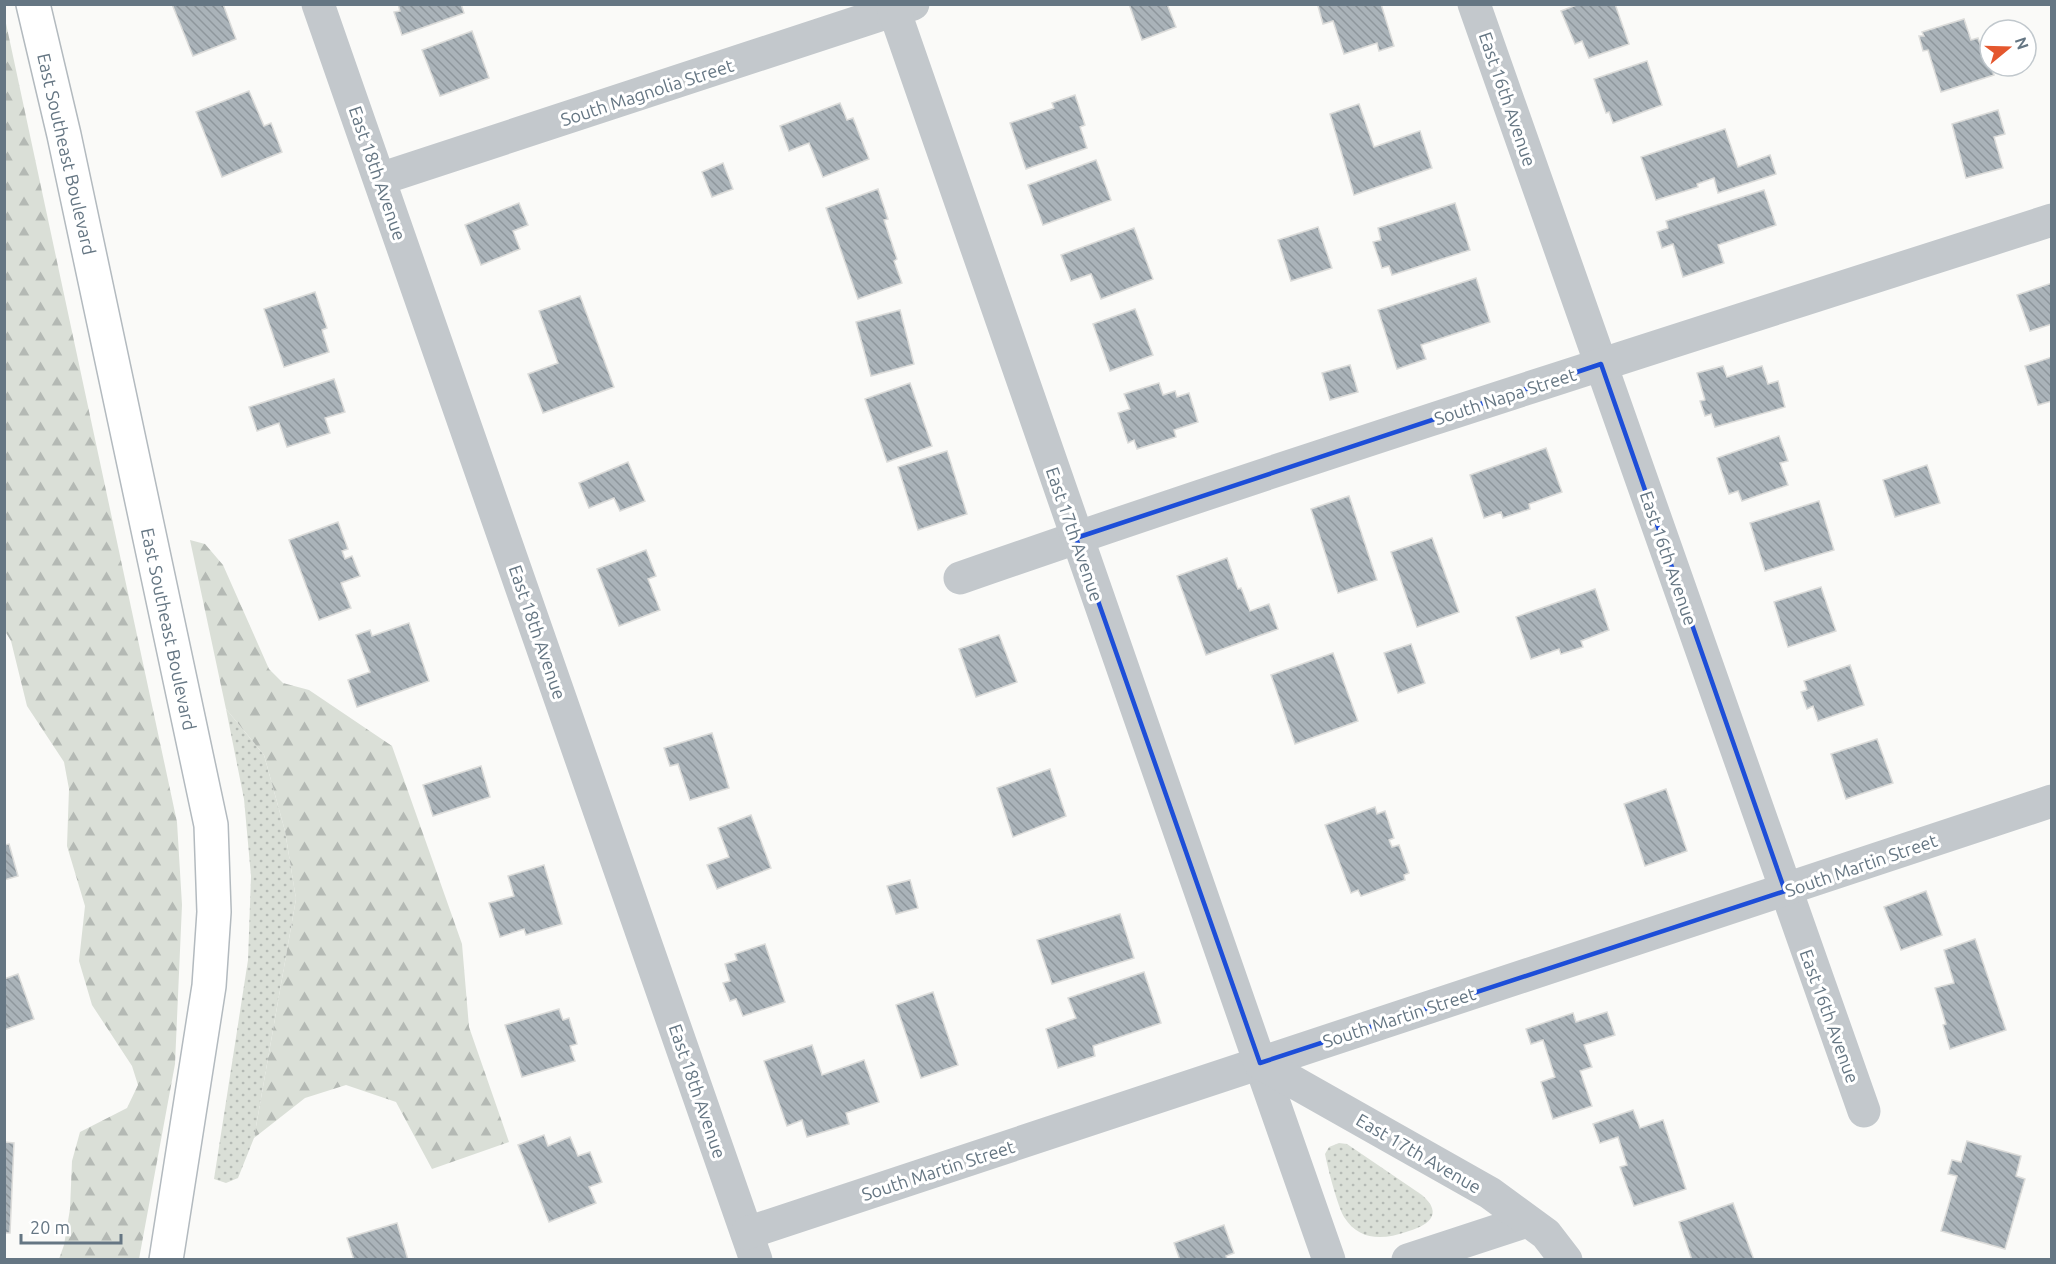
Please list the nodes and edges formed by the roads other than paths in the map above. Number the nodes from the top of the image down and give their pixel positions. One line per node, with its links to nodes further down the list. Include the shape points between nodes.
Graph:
1 (33, 4): 16 (main road, East Southeast Boulevard, via 67,146 211,825 214,912 209,986)
2 (318, 4): 5 (street, East 18th Avenue)
3 (1474, 4): 7 (street, East 16th Avenue)
4 (900, 6): 5 (street, South Magnolia Street); 8 (street, East 17th Avenue)
5 (380, 179): 15 (street, East 18th Avenue)
6 (2052, 220): 7 (street, South Napa Street)
7 (1601, 364): 8 (street, South Napa Street); 11 (street, East 16th Avenue)
8 (1076, 538): 9 (street, South Napa Street); 12 (street, East 17th Avenue)
9 (960, 578)
10 (2052, 801): 11 (street, South Martin Street)
11 (1785, 891): 12 (street, South Martin Street); 13 (street, East 16th Avenue)
12 (1260, 1063): 14 (street, East 17th Avenue, via 1490,1193); 15 (street, South Martin Street); 17 (street, East 17th Avenue)
13 (1864, 1111)
14 (1527, 1221): 18 (street); 19 (street, East 17th Avenue, via 1546,1234)
15 (752, 1246)
16 (165, 1260)
17 (1329, 1260)
18 (1408, 1260)
19 (1566, 1260)

